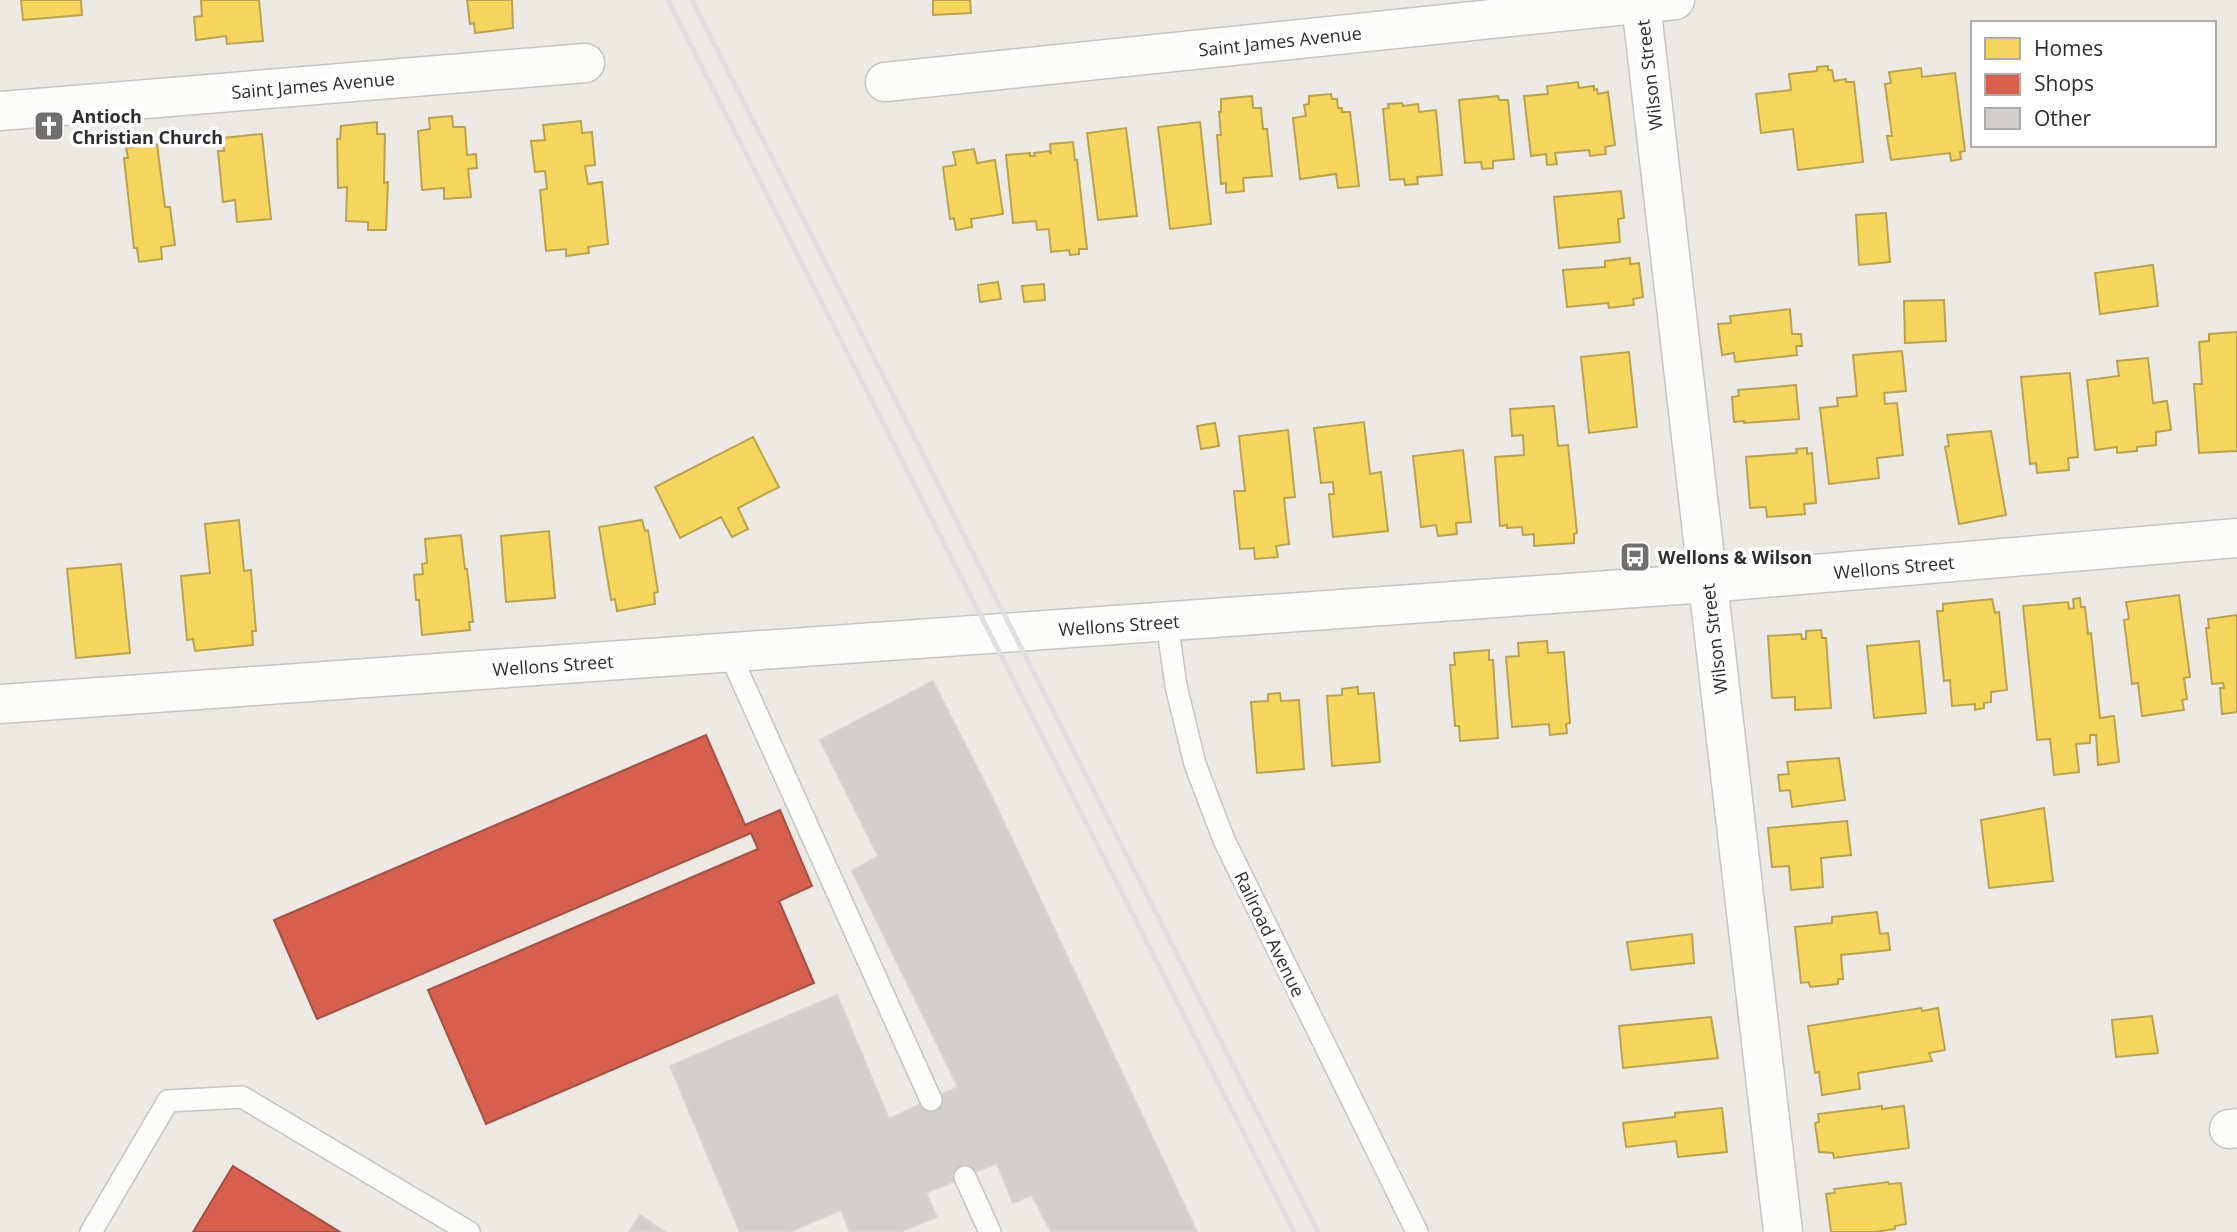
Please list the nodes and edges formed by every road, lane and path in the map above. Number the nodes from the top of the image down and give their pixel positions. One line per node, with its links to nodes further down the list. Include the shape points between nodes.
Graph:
1 (1658, 2): 3 (street, Saint James Avenue); 6 (street, Wilson Street)
2 (585, 63): 4 (street, Saint James Avenue)
3 (885, 82)
4 (0, 111)
5 (2237, 538): 6 (street, Wellons Street)
6 (1707, 583): 7 (street, Wellons Street); 16 (street, Wilson Street)
7 (1167, 622): 8 (street, Wellons Street); 15 (lane, Railroad Avenue, via 1176,686 1195,764 1224,840)
8 (729, 652): 9 (street, Wellons Street); 10 (lane)
9 (0, 704)
10 (931, 1100)
11 (965, 1177): 14 (lane)
12 (91, 1232): 13 (lane, via 169,1101 242,1097)
13 (469, 1232)
14 (990, 1232)
15 (1417, 1232)
16 (1783, 1232)

